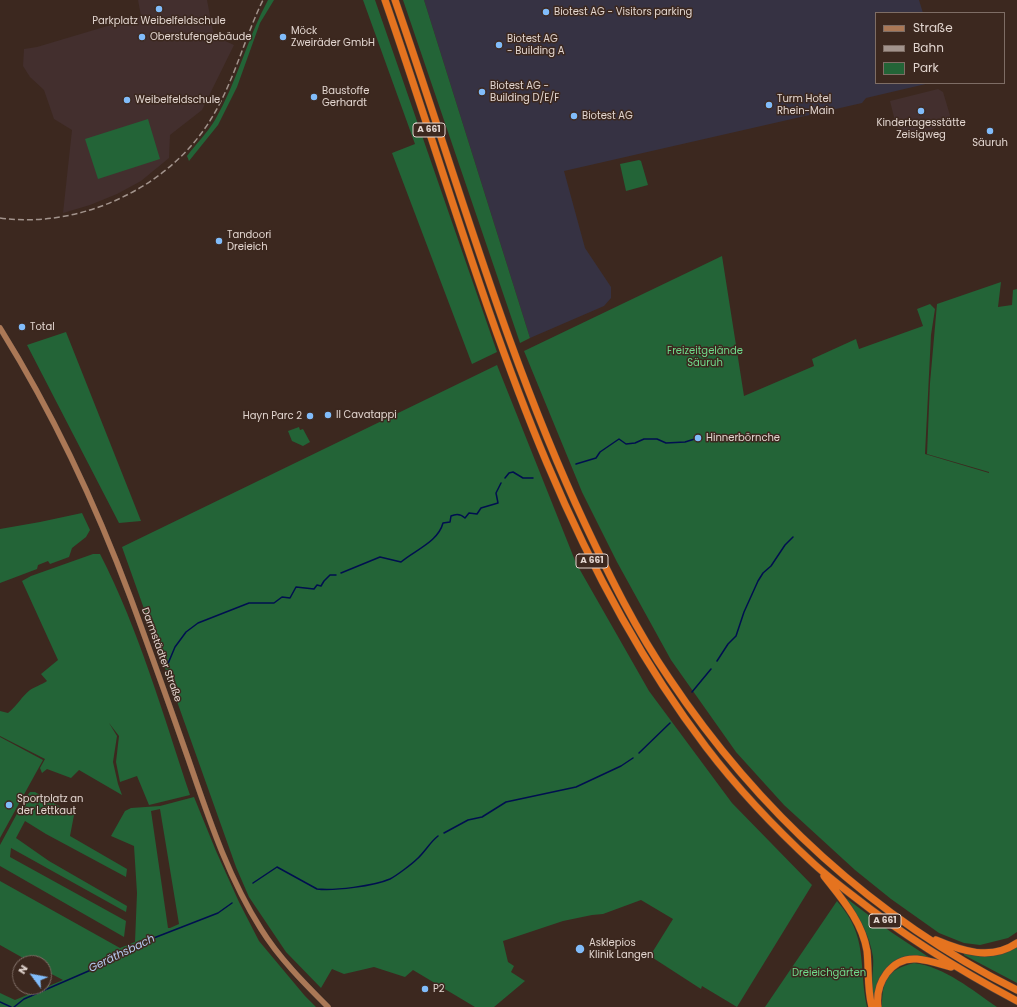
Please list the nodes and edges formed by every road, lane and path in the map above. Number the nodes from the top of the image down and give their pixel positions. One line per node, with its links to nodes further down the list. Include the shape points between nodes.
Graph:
1 (385, 0): 4 (highway, A 661, via 508,363 563,502 603,584 646,659 714,758)
2 (395, 0): 5 (highway, A 661, via 480,254 552,451 632,618 688,706 722,752 758,794 846,878)
3 (0, 328): 10 (main road, Darmstädter Straße, via 38,394 100,519 131,598 200,794 239,891 261,930 281,957)
4 (815, 865): 7 (highway, A 661, via 890,924); 11 (highway, A 661, via 855,919 864,941)
5 (918, 932): 6 (highway, via 969,952 999,952); 8 (highway, A 661, via 965,962)
6 (1017, 944)
7 (960, 970): 9 (highway, A 661); 12 (highway, via 916,959 902,961 889,971 881,982)
8 (1017, 990)
9 (1017, 1001)
10 (328, 1007)
11 (872, 1007)
12 (878, 1007)

